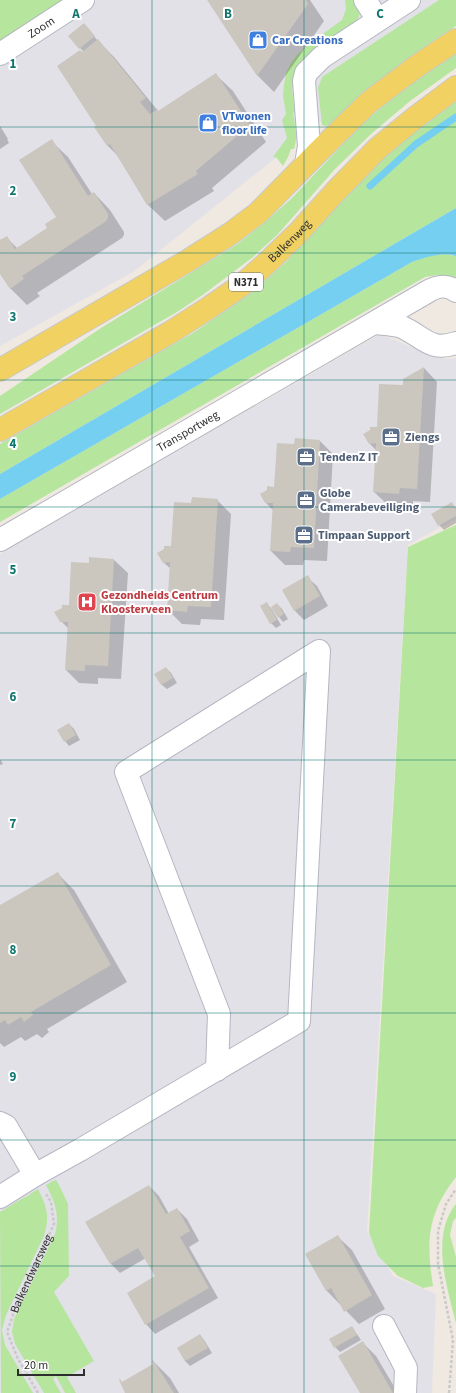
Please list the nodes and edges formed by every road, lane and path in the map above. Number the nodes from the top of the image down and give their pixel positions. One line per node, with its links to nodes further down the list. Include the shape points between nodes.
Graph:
1 (83, 0): 6 (street, Zoom)
2 (365, 0): 4 (street)
3 (409, 0): 4 (street)
4 (378, 20): 8 (street, via 322,57 306,73 304,81 309,146)
5 (456, 40): 8 (main road, via 370,102)
6 (0, 54)
7 (456, 87): 13 (main road, Balkenweg / N371, via 378,148 298,233 242,285 171,332)
8 (306, 164): 12 (main road, via 258,213 224,238)
9 (456, 291): 10 (street, Transportweg, via 446,286 436,287)
10 (375, 323): 11 (street, via 402,327 432,345 446,346); 14 (street, Transportweg)
11 (456, 343)
12 (0, 370)
13 (0, 430)
14 (0, 540)
15 (217, 1070): 15 (street, via 299,1021 319,651 126,772 219,1014); 17 (street)
16 (0, 1123): 17 (street, via 6,1126)
17 (35, 1175): 19 (street); 21 (path, Balkendwarsweg, via 51,1202 54,1224 16,1306 7,1332 18,1359)
18 (456, 1189): 23 (path, via 446,1204 438,1231 438,1264 453,1340)
19 (0, 1198)
20 (384, 1326): 22 (street, via 406,1368)
21 (38, 1393)
22 (405, 1393)
23 (449, 1393)

